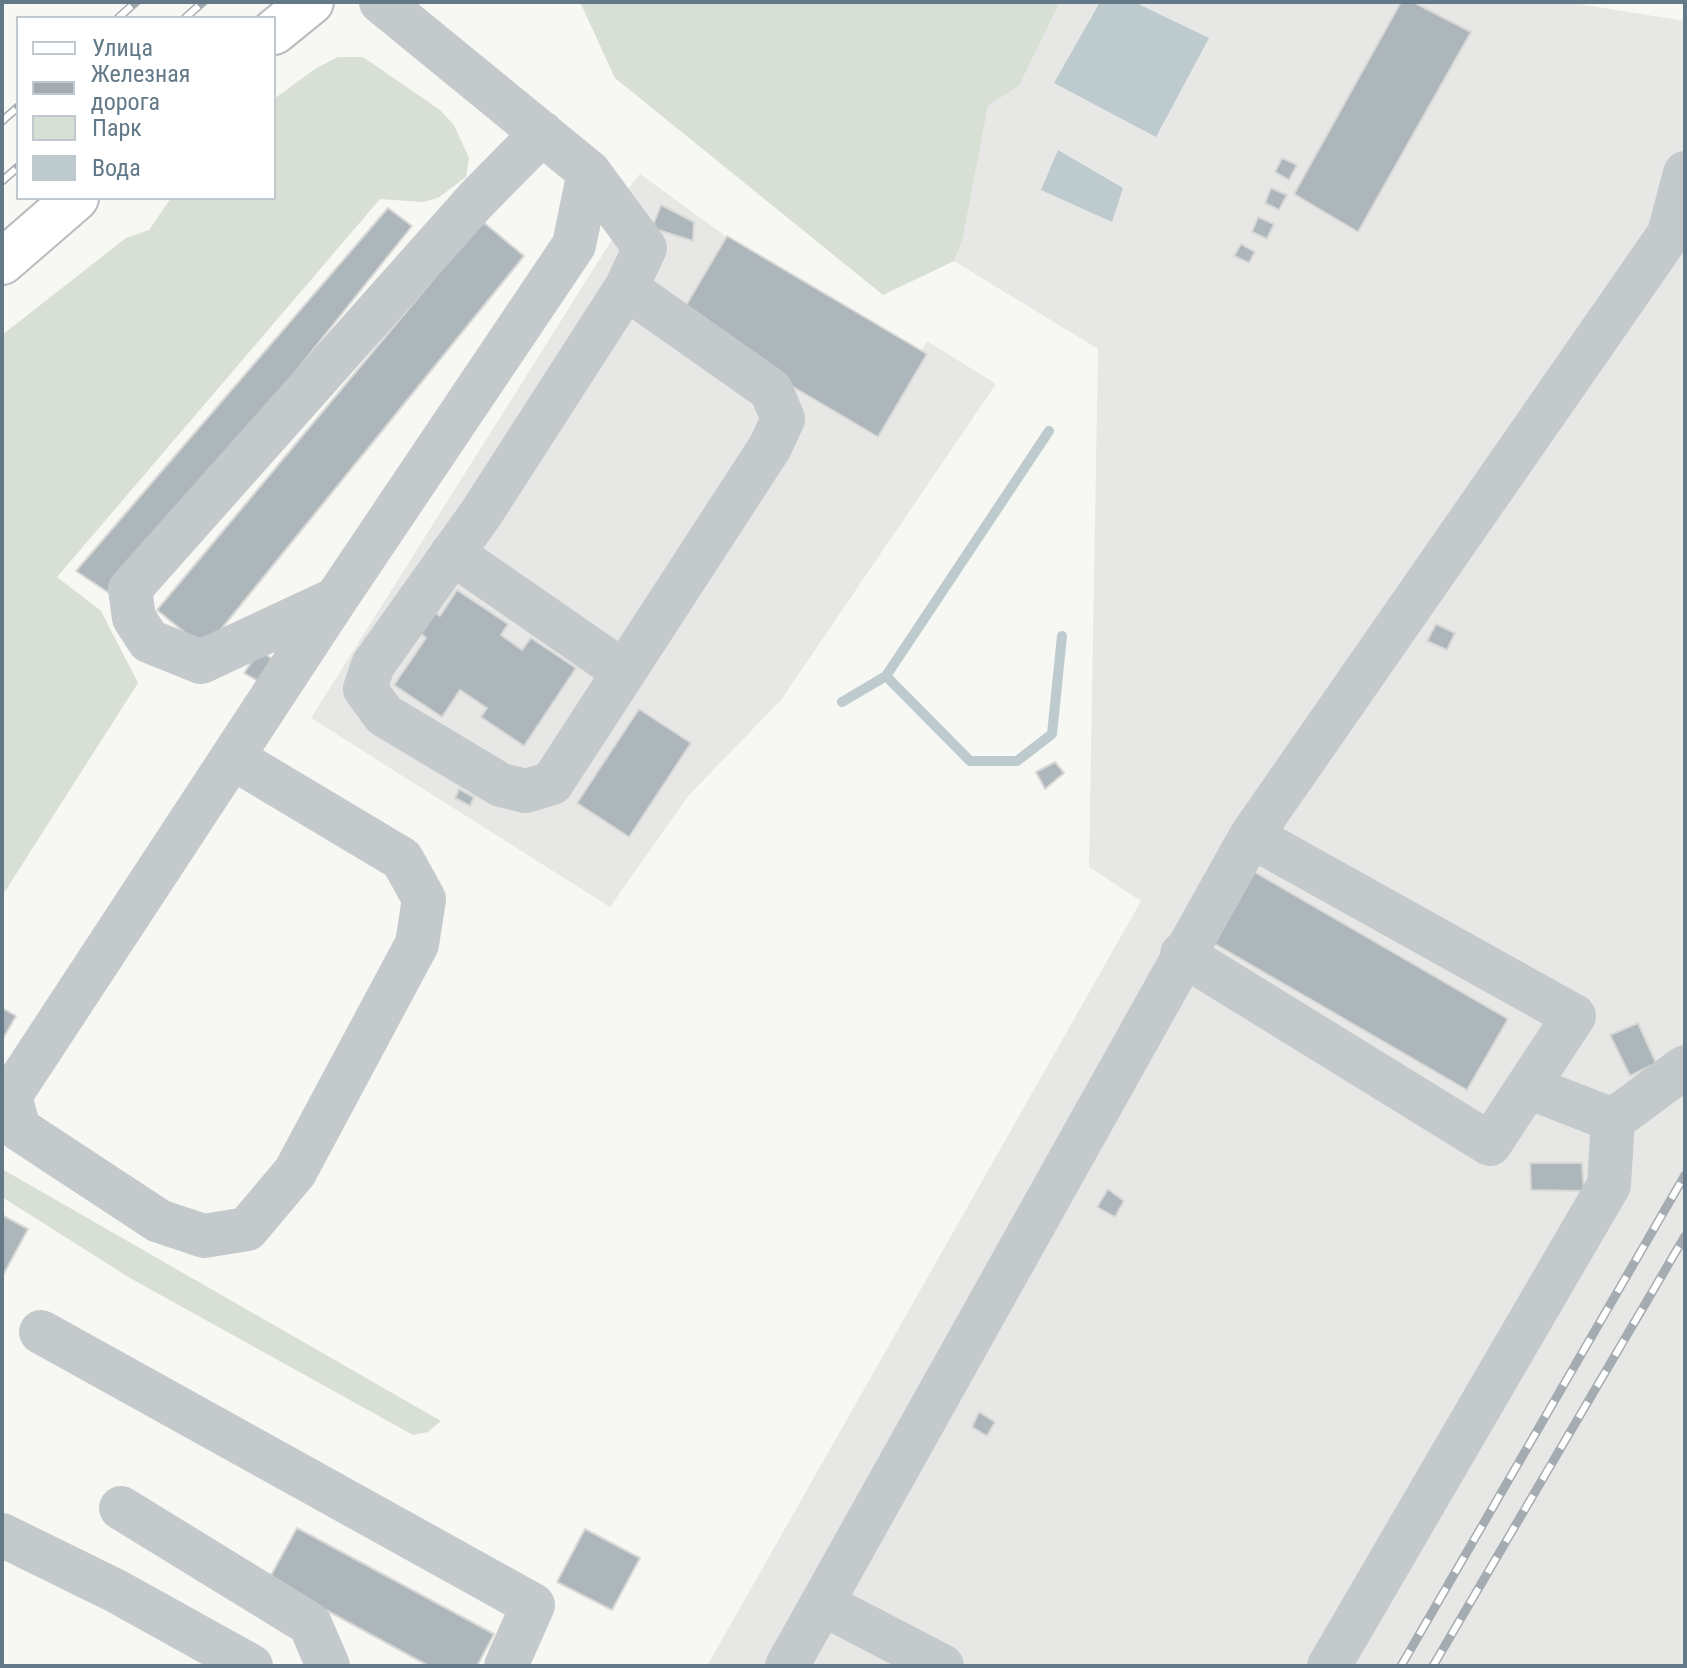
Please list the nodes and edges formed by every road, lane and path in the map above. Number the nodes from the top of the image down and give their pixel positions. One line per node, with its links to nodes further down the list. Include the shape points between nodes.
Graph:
1 (311, 2): 3 (main road)
2 (381, 2): 4 (lane)
3 (276, 30)
4 (542, 133): 5 (lane); 12 (lane, via 476,200 130,589 134,618 149,641 201,662)
5 (589, 172): 10 (lane, via 645,248); 12 (lane, via 574,245)
6 (1685, 173): 8 (lane)
7 (74, 200): 9 (main road)
8 (1677, 239): 15 (lane)
9 (2, 262)
10 (626, 288): 11 (lane); 13 (lane, via 771,390 783,419)
11 (452, 553): 13 (lane); 13 (lane, via 373,665 365,689 384,715 501,785 526,791 552,783)
12 (336, 599): 14 (lane)
13 (624, 672)
14 (233, 758): 14 (lane, via 10,1096 19,1129 159,1221 204,1236 247,1229 295,1172 417,944 424,899 402,859)
15 (1251, 836): 16 (lane); 18 (lane, via 1574,1016)
16 (1182, 954): 18 (lane, via 1490,1144); 23 (lane)
17 (1685, 1067): 19 (lane)
18 (1528, 1087): 19 (lane)
19 (1613, 1120): 29 (lane, via 1609,1185)
20 (41, 1332): 26 (lane, via 533,1605)
21 (121, 1508): 25 (lane, via 310,1624)
22 (2, 1535): 24 (lane)
23 (823, 1604): 27 (lane); 28 (lane)
24 (251, 1666)
25 (328, 1666)
26 (506, 1666)
27 (787, 1666)
28 (942, 1666)
29 (1329, 1666)

